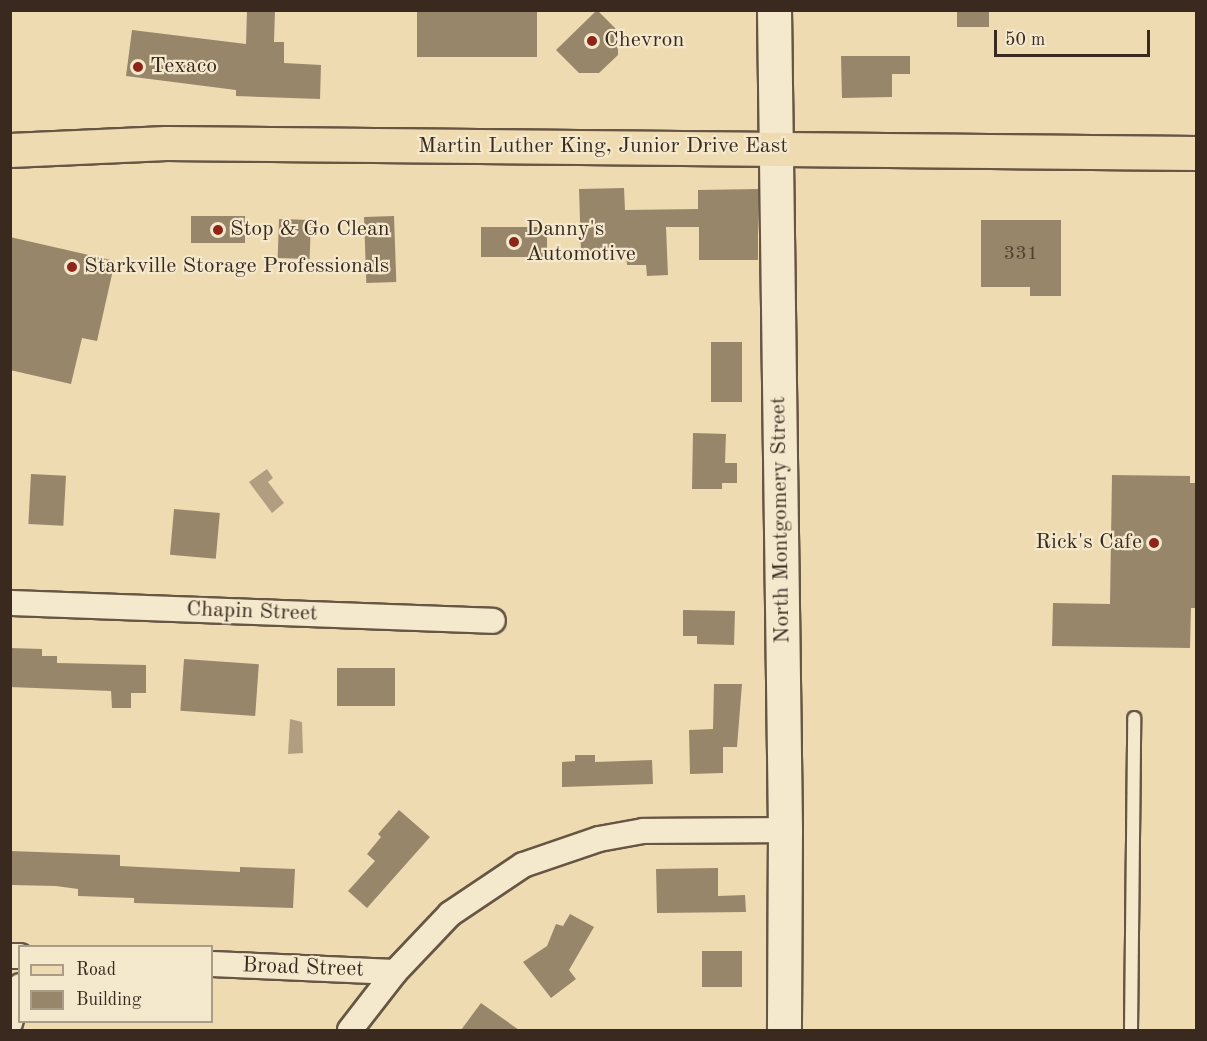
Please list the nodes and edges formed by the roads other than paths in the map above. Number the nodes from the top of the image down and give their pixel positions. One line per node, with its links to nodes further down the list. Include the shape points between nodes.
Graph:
1 (774, 10): 2 (street, North Montgomery Street)
2 (776, 148): 3 (main road, Martin Luther King, Junior Drive East, via 166,143); 4 (main road, Martin Luther King, Junior Drive East); 8 (street, North Montgomery Street)
3 (10, 150)
4 (1197, 153)
5 (10, 603): 6 (street, Chapin Street)
6 (493, 621)
7 (1134, 718): 15 (lane)
8 (785, 830): 10 (street, via 668,829 618,835 565,849 523,865 450,914); 14 (street, North Montgomery Street)
9 (213, 964): 10 (street, Broad Street)
10 (395, 972): 13 (street)
11 (18, 993): 12 (street)
12 (10, 1023)
13 (350, 1030)
14 (784, 1030)
15 (1131, 1030)

